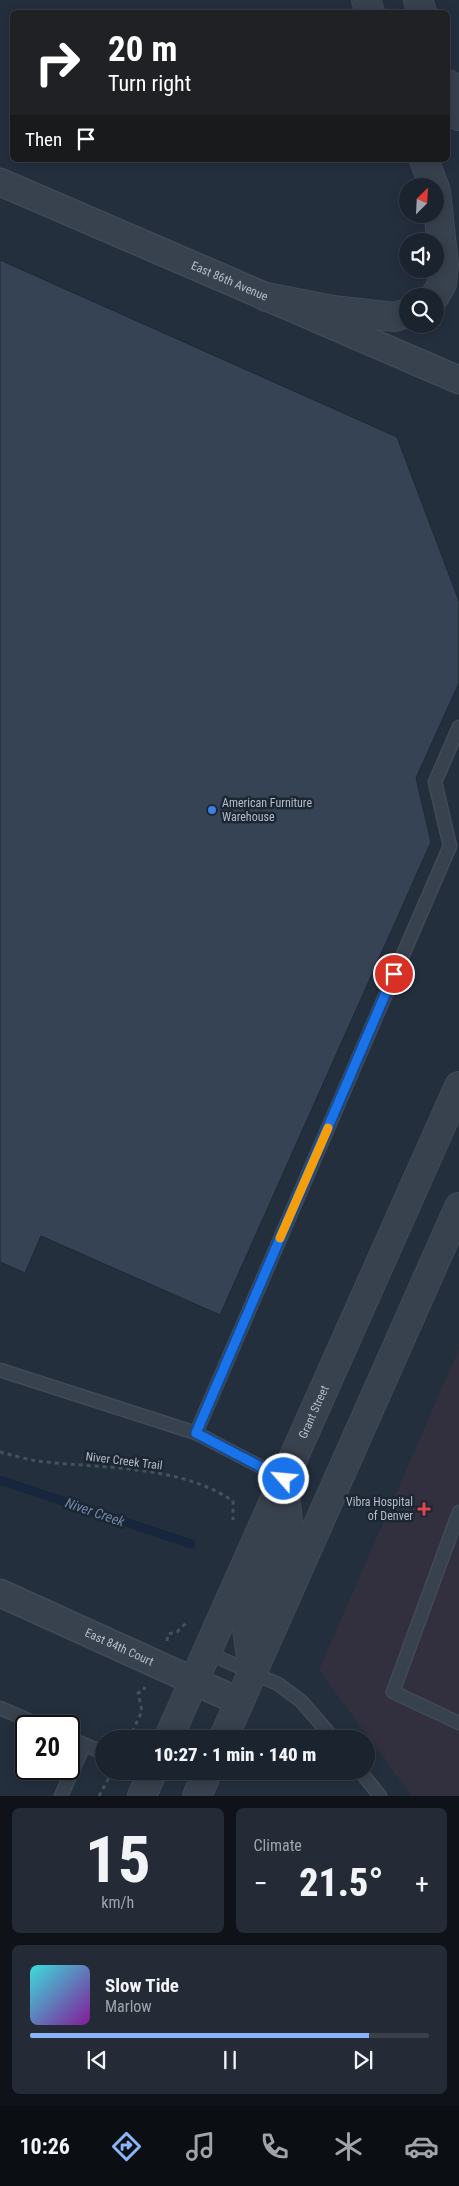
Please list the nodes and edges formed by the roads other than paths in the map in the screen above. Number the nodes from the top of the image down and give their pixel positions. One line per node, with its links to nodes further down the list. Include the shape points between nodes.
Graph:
1 (450, 90): 2 (street)
2 (459, 116)
3 (425, 162): 4 (street)
4 (431, 178)
5 (0, 182): 10 (street, East 86th Avenue)
6 (444, 213): 8 (street)
7 (439, 223): 9 (street, via 444,265)
8 (459, 252)
9 (440, 288)
10 (266, 297): 11 (street, via 333,310); 12 (street, East 86th Avenue)
11 (399, 316)
12 (459, 380)
13 (459, 728): 17 (lane, via 435,782 450,846)
14 (459, 1086): 18 (street, Grant Street)
15 (459, 1207): 22 (street)
16 (0, 1370): 17 (lane)
17 (196, 1433): 18 (lane)
18 (284, 1479): 21 (street, Grant Street); 22 (street, via 289,1531 248,1629)
19 (459, 1512): 27 (lane, via 393,1692)
20 (0, 1593): 23 (street, East 84th Court)
21 (208, 1653): 22 (lane); 23 (street, Grant Street)
22 (253, 1672): 24 (street); 30 (lane, via 278,1684 301,1702)
23 (195, 1681): 24 (street, East 84th Court); 28 (street, Grant Street)
24 (240, 1702): 29 (street)
25 (0, 1708): 26 (lane)
26 (16, 1715)
27 (459, 1723)
28 (172, 1730)
29 (227, 1730)
30 (326, 1730)
31 (80, 1743): 32 (lane)
32 (84, 1745): 33 (lane); 36 (lane)
33 (95, 1749)
34 (204, 1780): 37 (street)
35 (367, 1780): 38 (lane)
36 (61, 1796)
37 (197, 1796)
38 (380, 1796)

